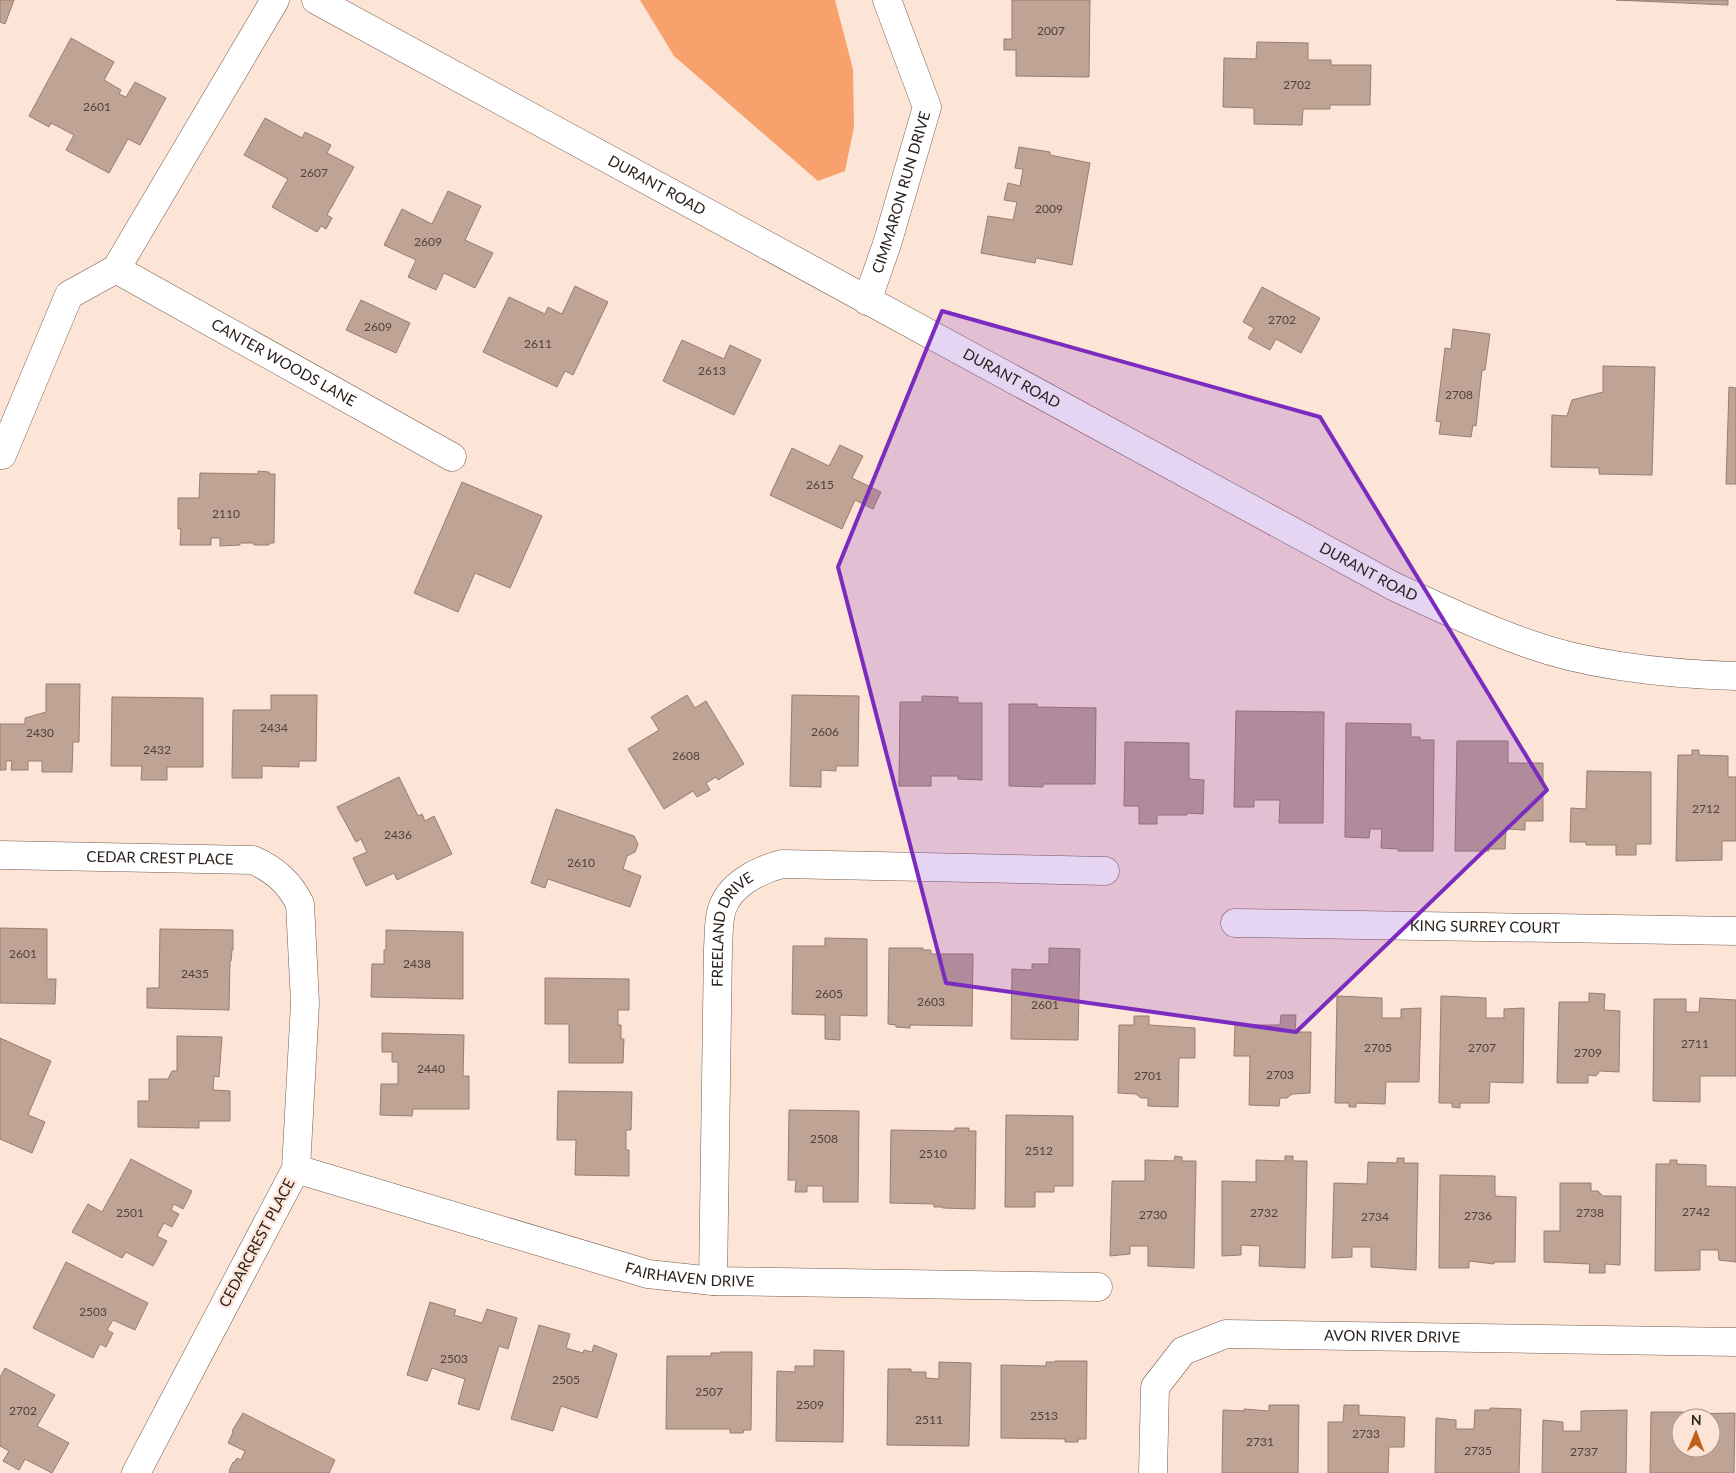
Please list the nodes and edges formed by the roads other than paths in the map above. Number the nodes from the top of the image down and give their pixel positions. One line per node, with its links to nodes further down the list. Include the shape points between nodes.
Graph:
1 (275, 0): 4 (street)
2 (316, 0): 5 (street, DURANT ROAD)
3 (887, 0): 5 (street, CIMMARON RUN DRIVE, via 927,107)
4 (116, 269): 6 (street, via 70,295); 7 (street, CANTER WOODS LANE)
5 (867, 301): 8 (street, DURANT ROAD, via 1393,586 1460,617 1531,645 1580,658 1680,673)
6 (2, 455)
7 (452, 457)
8 (1736, 676)
9 (0, 855): 11 (street, CEDAR CREST PLACE, via 253,860 282,877)
10 (1105, 871): 15 (street, FREELAND DRIVE, via 782,864 766,869 739,885 722,908 718,948)
11 (300, 904): 14 (street, CEDARCREST PLACE, via 305,1002)
12 (1235, 923): 13 (street, KING SURREY COURT)
13 (1736, 931)
14 (296, 1169): 15 (street, FAIRHAVEN DRIVE, via 648,1274); 18 (street, CEDARCREST PLACE)
15 (713, 1282): 16 (street, FAIRHAVEN DRIVE)
16 (1098, 1287)
17 (1736, 1342): 19 (street, AVON RIVER DRIVE, via 1226,1334 1183,1351 1155,1387)
18 (136, 1473)
19 (1153, 1473)

